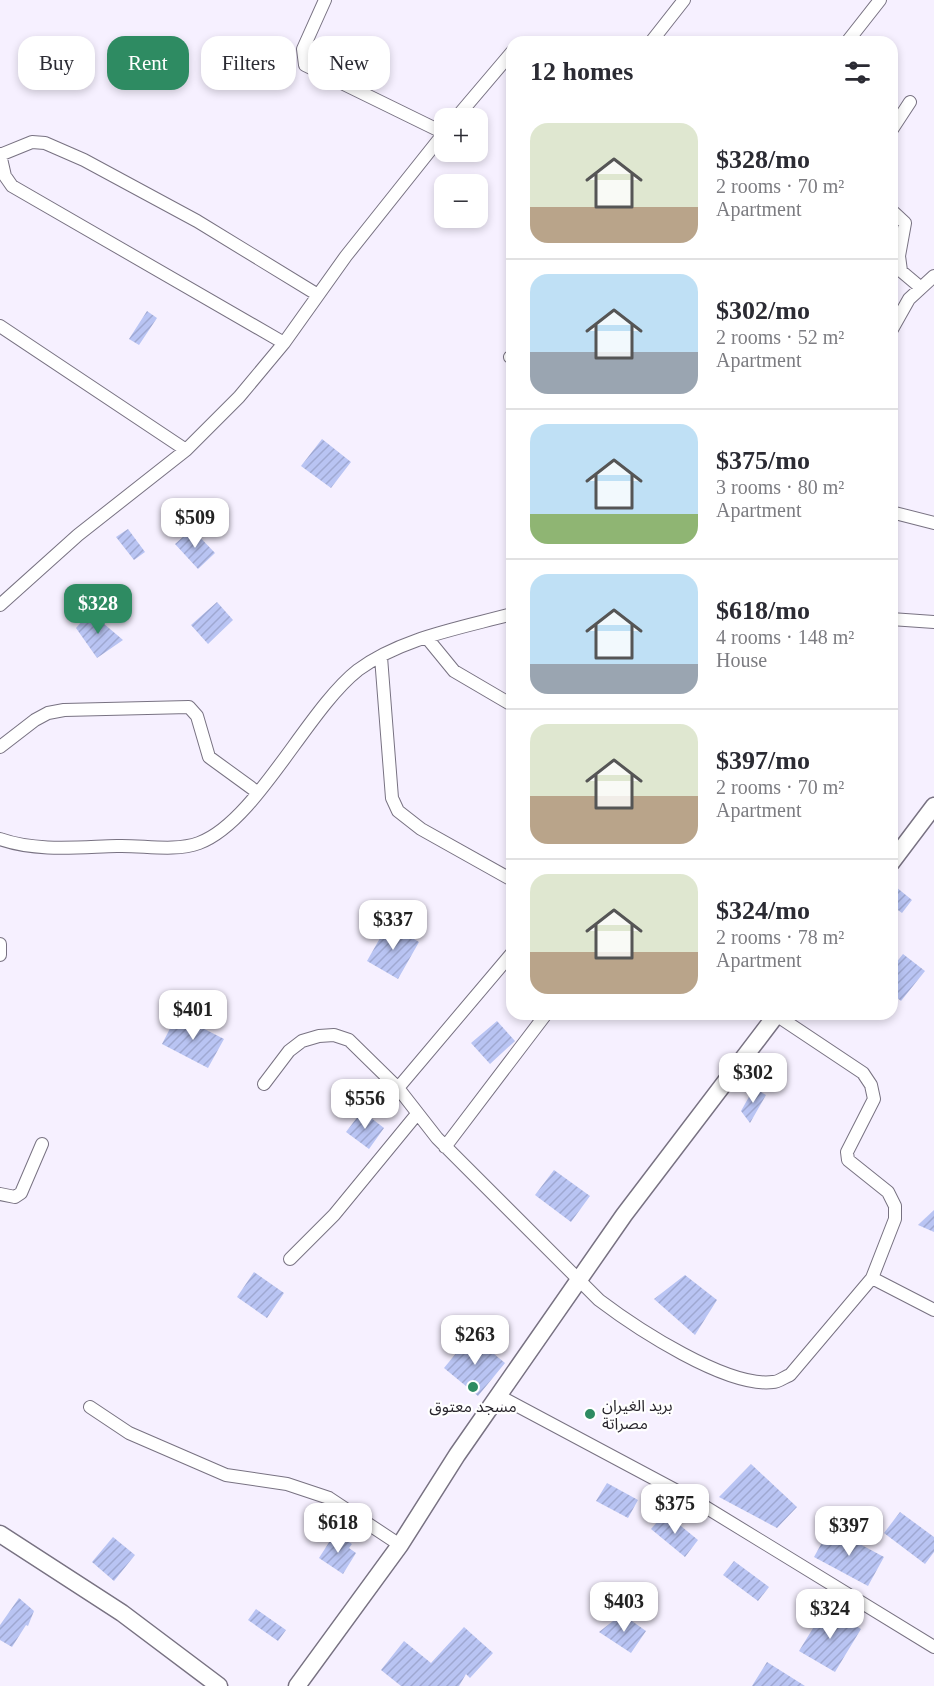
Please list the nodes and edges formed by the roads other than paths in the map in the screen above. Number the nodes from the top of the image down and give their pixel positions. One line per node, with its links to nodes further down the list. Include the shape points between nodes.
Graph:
1 (325, 0): 10 (street, via 303,49 305,65)
2 (684, 0): 4 (street)
3 (880, 0): 5 (street)
4 (656, 36)
5 (852, 36)
6 (506, 59): 8 (street)
7 (910, 102): 9 (street)
8 (464, 108)
9 (898, 120)
10 (434, 128)
11 (434, 146): 16 (street)
12 (0, 154): 16 (street, via 32,142 45,143 84,160 197,220); 19 (street, via 5,176 12,186)
13 (898, 216): 15 (street, via 905,223 901,271)
14 (934, 276): 15 (street)
15 (920, 287): 17 (street)
16 (318, 295): 19 (street)
17 (898, 319)
18 (0, 326): 20 (street)
19 (284, 343): 20 (street, via 239,397)
20 (186, 450): 23 (street, via 78,535)
21 (898, 514): 22 (street)
22 (934, 524)
23 (0, 605)
24 (506, 616): 27 (street)
25 (898, 619): 26 (street)
26 (934, 622)
27 (427, 638): 28 (street); 29 (street, via 454,671)
28 (381, 657): 31 (street, via 342,687); 35 (street, via 392,798 398,811 421,829)
29 (506, 702)
30 (0, 747): 31 (street, via 48,713 189,707 197,716 209,757)
31 (257, 792): 33 (street, via 231,821 197,844 49,848)
32 (934, 806): 34 (street)
33 (0, 839)
34 (898, 854)
35 (506, 877)
36 (0, 944): 37 (street)
37 (0, 955)
38 (506, 960): 43 (street)
39 (541, 1020): 46 (street)
40 (772, 1020): 50 (street)
41 (784, 1020): 49 (street, via 863,1073 871,1085 874,1099 847,1152 848,1160 888,1192 895,1206 895,1219)
42 (264, 1084): 43 (street, via 289,1051 302,1041 334,1035 362,1050)
43 (398, 1088): 44 (street)
44 (417, 1114): 46 (street); 48 (street, via 334,1215)
45 (42, 1144): 47 (street, via 21,1193 8,1197)
46 (446, 1147): 50 (street)
47 (0, 1194)
48 (291, 1259)
49 (872, 1278): 50 (street, via 790,1375 775,1382 758,1382 706,1365 626,1320); 51 (street)
50 (578, 1281): 52 (street)
51 (934, 1311)
52 (499, 1396): 55 (street); 56 (street, via 694,1500)
53 (90, 1407): 55 (street, via 129,1433 226,1475 287,1484 329,1498)
54 (0, 1534): 57 (street, via 122,1613)
55 (400, 1545): 58 (street)
56 (932, 1642)
57 (219, 1686)
58 (297, 1686)

